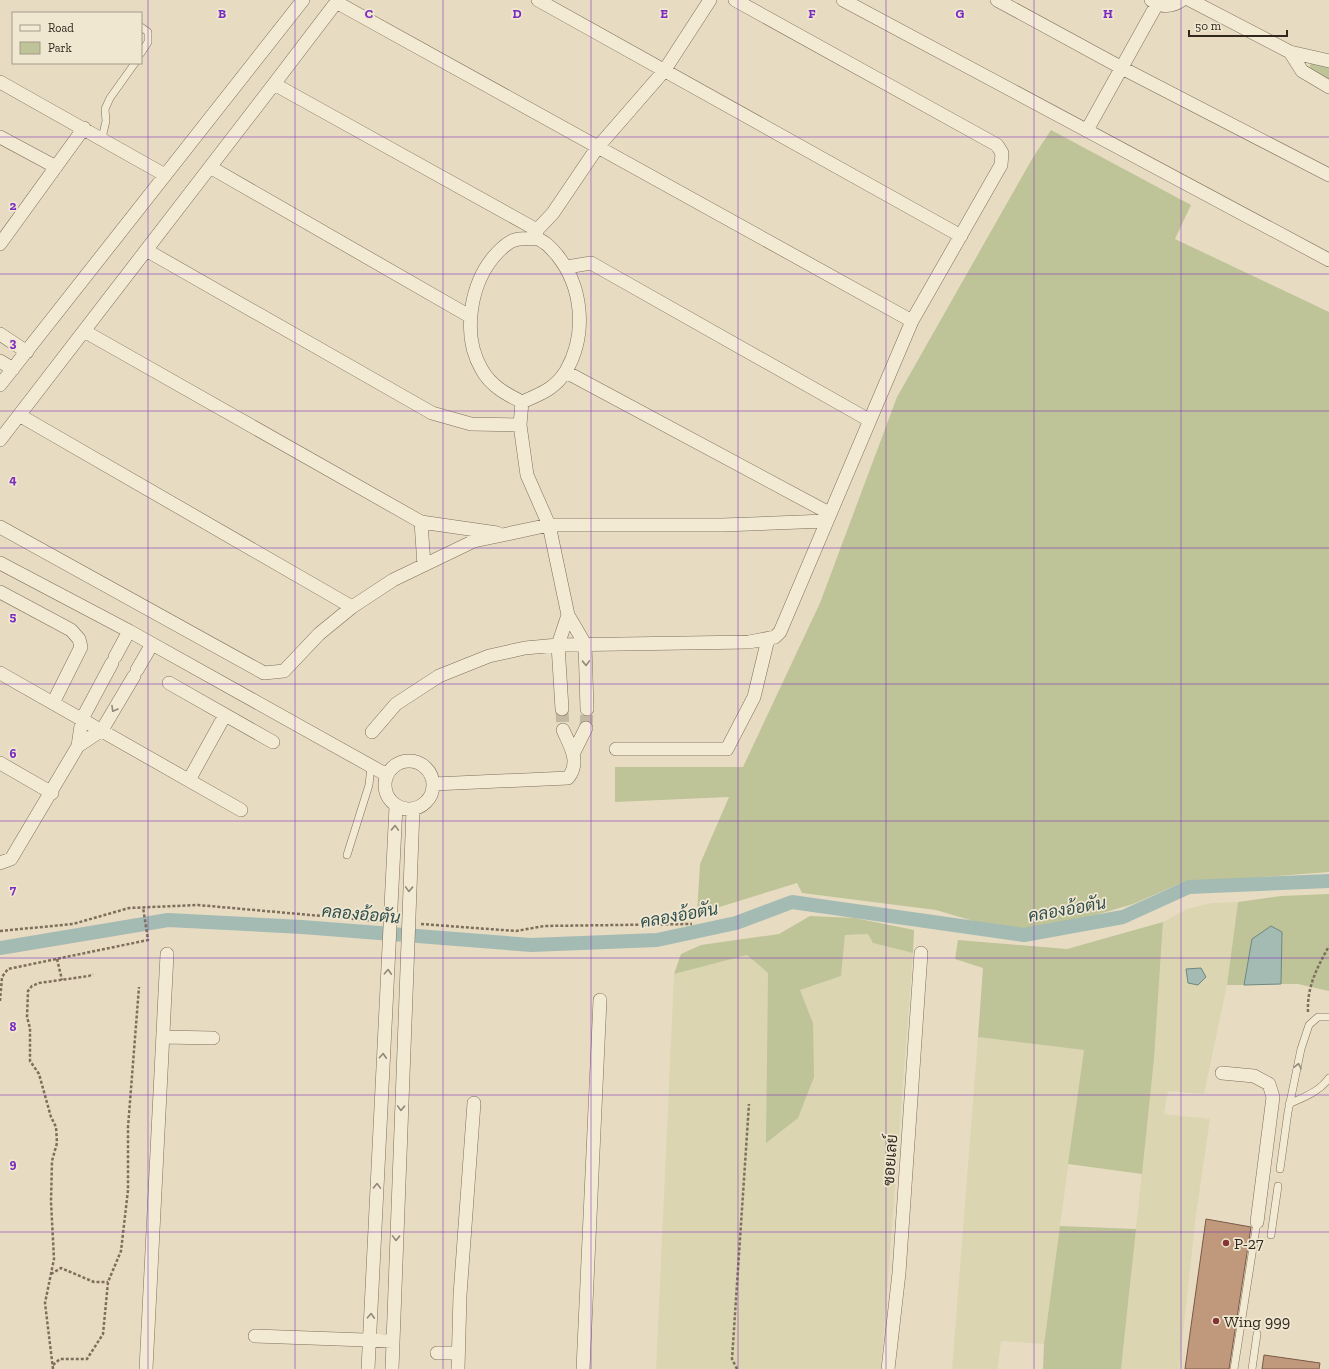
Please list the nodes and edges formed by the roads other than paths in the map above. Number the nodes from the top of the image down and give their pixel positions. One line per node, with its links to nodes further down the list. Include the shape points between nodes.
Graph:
1 (303, 0): 28 (street)
2 (538, 0): 17 (street)
3 (710, 0): 17 (street)
4 (735, 0): 31 (street, via 997,145 1002,153 1001,165)
5 (843, 0): 22 (street)
6 (997, 0): 16 (street)
7 (1182, 0): 10 (street, via 1168,6)
8 (1190, 0): 13 (street)
9 (337, 1): 19 (street); 25 (street)
10 (1154, 2): 16 (street)
11 (142, 28): 12 (lane, via 148,32 148,42)
12 (142, 51)
13 (1290, 52): 14 (street); 20 (street, via 1302,71)
14 (1329, 61)
15 (134, 64): 24 (lane, via 105,109 106,121)
16 (1122, 68): 22 (street); 29 (street)
17 (664, 71): 25 (street); 31 (street)
18 (0, 82): 21 (street)
19 (274, 84): 27 (street); 30 (street)
20 (1329, 87)
21 (84, 128): 24 (street); 26 (street)
22 (1087, 130): 34 (street)
23 (0, 137): 26 (street)
24 (102, 138): 28 (street)
25 (597, 148): 30 (street); 37 (street)
26 (56, 167): 32 (street)
27 (210, 167): 33 (street); 36 (street)
28 (165, 175): 40 (street)
29 (1329, 175)
30 (537, 234): 35 (street); 36 (street, via 514,240 488,262 475,291)
31 (961, 236): 37 (street)
32 (2, 237)
33 (146, 250): 38 (street); 48 (street, via 432,413 471,424)
34 (1329, 260)
35 (567, 267): 43 (street, via 577,293 579,322 576,349); 47 (street, via 591,263)
36 (471, 317): 45 (street, via 473,346 482,370 501,392)
37 (912, 320): 47 (street)
38 (84, 331): 46 (street); 51 (street)
39 (0, 334): 40 (street)
40 (27, 352): 42 (street)
41 (0, 361): 42 (street)
42 (13, 369): 44 (street)
43 (566, 372): 45 (street, via 548,391); 50 (street)
44 (0, 386)
45 (522, 402): 48 (street)
46 (19, 415): 49 (street); 58 (street)
47 (869, 420): 50 (street)
48 (520, 425): 52 (street, via 527,475)
49 (0, 440)
50 (828, 517): 52 (street, via 722,525); 61 (street, via 780,632)
51 (421, 522): 54 (street); 56 (street)
52 (549, 525): 54 (street); 59 (street)
53 (0, 527): 58 (street, via 264,673 284,671 320,634)
54 (506, 534): 56 (street, via 474,541)
55 (0, 563): 60 (street)
56 (424, 565): 58 (street, via 393,580)
57 (0, 592): 67 (street, via 71,630 79,638 81,647)
58 (352, 607)
59 (568, 615): 63 (street); 64 (street)
60 (129, 631): 62 (street); 71 (street)
61 (768, 639): 63 (street, via 749,642); 78 (street, via 754,697 727,750)
62 (152, 644): 73 (street, one-way to 73); 81 (street)
63 (585, 644): 64 (street); 69 (street, one-way to 69)
64 (558, 645): 68 (street); 75 (street, via 525,648 489,656 439,676 396,704)
65 (0, 673): 67 (street)
66 (169, 683): 70 (street)
67 (53, 703): 71 (street)
68 (562, 709)
69 (587, 709)
70 (225, 715): 76 (street); 83 (street)
71 (82, 719): 73 (street); 77 (street)
72 (586, 728): 79 (street)
73 (102, 730): 77 (street); 83 (street)
74 (563, 730): 79 (street)
75 (372, 732)
76 (273, 742)
77 (78, 746): 85 (street)
78 (616, 750)
79 (574, 754): 84 (street, via 575,767 568,778)
80 (0, 763): 85 (street)
81 (371, 766): 82 (street); 89 (lane, via 369,786)
82 (387, 775): 84 (street, via 394,766 403,761 414,761 424,765 431,774); 86 (street, via 386,792 389,800)
83 (189, 780): 88 (street)
84 (434, 784): 87 (street, via 426,803)
85 (52, 793): 90 (street)
86 (396, 806): 87 (street); 107 (street, one-way to 86)
87 (413, 809): 108 (street, one-way to 108)
88 (241, 810)
89 (347, 855)
90 (4, 858)
91 (922, 953): 116 (street, ซอยเลย์, via 898,1273)
92 (167, 954): 95 (street)
93 (600, 1000): 115 (street)
94 (1329, 1017): 100 (lane, one-way to 94, via 1309,1024 1318,1017)
95 (163, 1037): 96 (street); 111 (street)
96 (212, 1038)
97 (1222, 1073): 103 (street, via 1254,1076 1270,1084 1273,1097)
98 (1329, 1078): 100 (lane, via 1311,1094)
99 (474, 1103): 110 (street)
100 (1289, 1104): 101 (lane)
101 (1280, 1169)
102 (1278, 1186): 104 (lane)
103 (1257, 1222): 117 (lane)
104 (1271, 1235)
105 (1257, 1334): 118 (lane)
106 (255, 1336): 107 (street)
107 (370, 1340): 108 (street); 112 (street)
108 (393, 1341): 113 (street)
109 (437, 1353): 110 (street)
110 (458, 1353): 114 (street)
111 (146, 1369)
112 (368, 1369)
113 (392, 1369)
114 (458, 1369)
115 (582, 1369)
116 (888, 1369)
117 (1234, 1369)
118 (1252, 1369)

